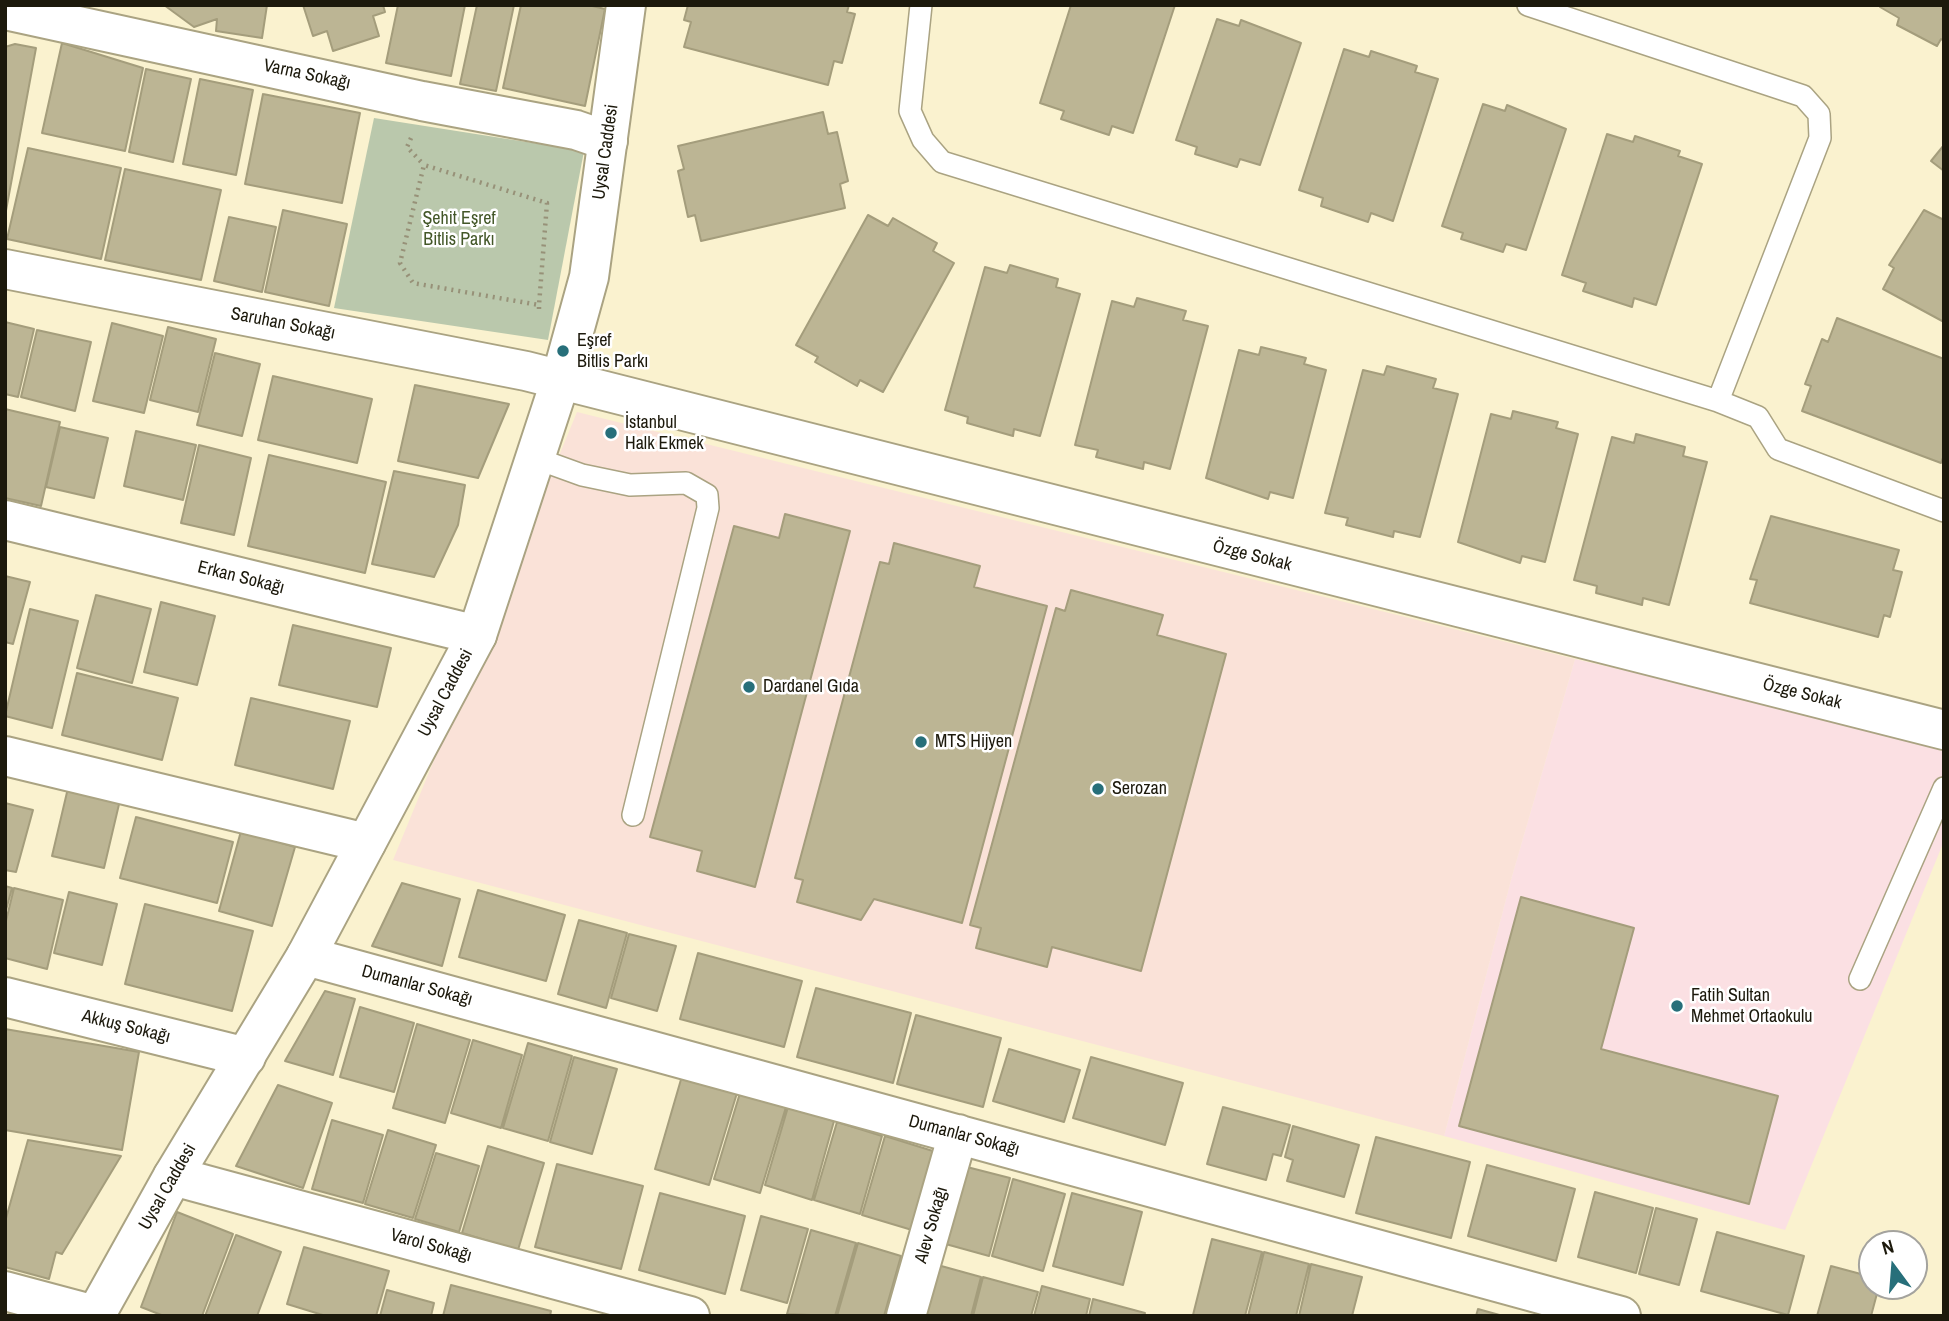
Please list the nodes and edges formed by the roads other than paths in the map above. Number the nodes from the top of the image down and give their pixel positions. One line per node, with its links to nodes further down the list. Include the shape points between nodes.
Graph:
1 (626, 5): 5 (street, Uysal Caddesi)
2 (921, 5): 8 (lane, via 910,111 923,140 942,162)
3 (1528, 5): 8 (lane, via 1803,96 1819,114 1820,138)
4 (5, 10): 5 (street, Varna Sokağı, via 576,130)
5 (608, 141): 7 (street, Uysal Caddesi, via 589,277)
6 (5, 270): 7 (street, Saruhan Sokağı)
7 (543, 376): 9 (street, Uysal Caddesi); 13 (street, Özge Sokak)
8 (1718, 401): 10 (lane, via 1758,417 1778,449)
9 (535, 458): 12 (street, Uysal Caddesi); 16 (lane, via 582,475 630,485 686,483 707,495 708,508)
10 (1944, 511)
11 (5, 520): 12 (street, Erkan Sokağı)
12 (477, 635): 17 (street, Uysal Caddesi)
13 (1944, 730)
14 (5, 756): 17 (street)
15 (1944, 788): 19 (lane)
16 (633, 815)
17 (366, 843): 18 (street, Uysal Caddesi)
18 (306, 956): 21 (street, Uysal Caddesi); 22 (street, Dumanlar Sokağı)
19 (1860, 979)
20 (5, 997): 21 (street, Akkuş Sokağı)
21 (246, 1057): 23 (street, Uysal Caddesi)
22 (958, 1134): 27 (street, Alev Sokağı); 28 (street, Dumanlar Sokağı)
23 (173, 1176): 25 (street, Uysal Caddesi); 26 (street, Varol Sokağı)
24 (5, 1291): 25 (street)
25 (95, 1315)
26 (690, 1316)
27 (906, 1316)
28 (1621, 1316)

